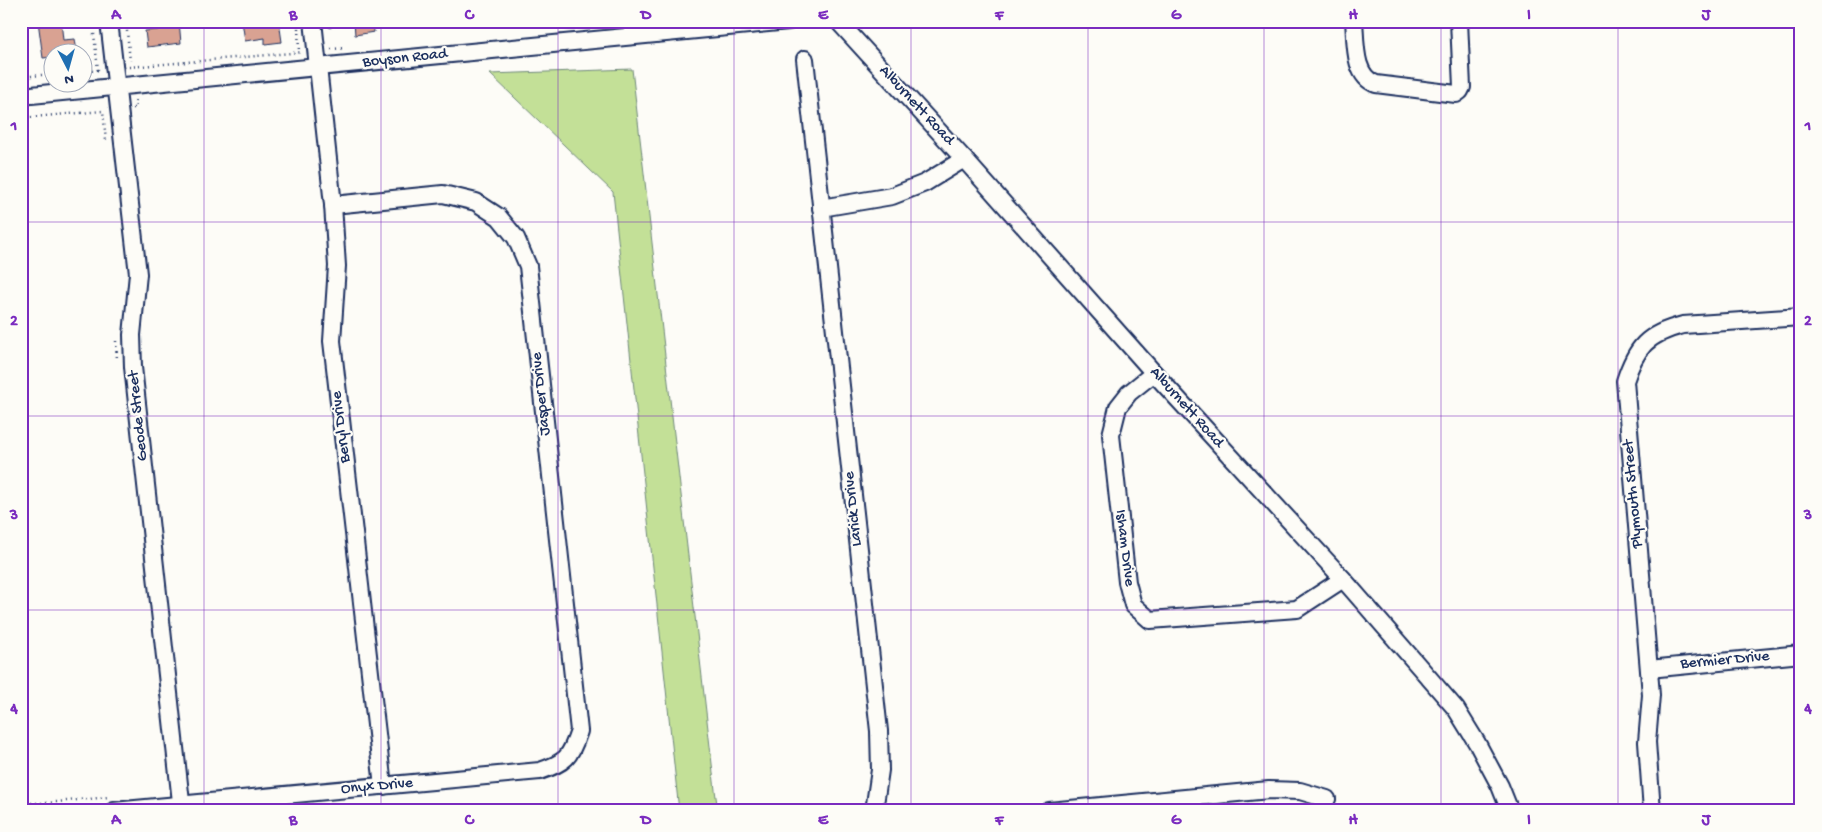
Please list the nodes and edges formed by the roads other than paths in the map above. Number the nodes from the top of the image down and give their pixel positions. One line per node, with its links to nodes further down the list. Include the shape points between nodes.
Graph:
1 (109, 21): 9 (street, Geode Street)
2 (313, 21): 8 (street, Beryl Drive)
3 (789, 21): 8 (street, Boyson Road)
4 (838, 21): 11 (street, Alburnett Road)
5 (1354, 21): 6 (street, via 1357,58 1369,82 1456,94 1462,87)
6 (1459, 21)
7 (805, 60): 13 (street, Larick Drive)
8 (317, 68): 9 (street, Boyson Road); 12 (street, Beryl Drive)
9 (116, 88): 10 (street, Boyson Road); 23 (street, Geode Street, via 138,274 132,335 133,368)
10 (21, 96)
11 (964, 159): 13 (street, via 926,183 892,196); 15 (street, Alburnett Road)
12 (333, 204): 19 (street, Jasper Drive, via 443,194 476,202 499,217 516,238 528,266 579,731); 20 (street, Beryl Drive, via 337,266 332,341)
13 (821, 208): 24 (street, Larick Drive, via 879,731 880,770)
14 (1801, 317): 18 (street, Plymouth Street, via 1683,325 1665,330 1646,341 1632,360 1624,381)
15 (1154, 373): 16 (street, Alburnett Road); 16 (street, Isham Drive, via 1118,407 1111,435 1127,582 1133,605 1150,620 1297,609)
16 (1343, 579): 26 (street, Alburnett Road, via 1456,709 1500,786)
17 (1801, 654): 18 (street, Bermier Drive)
18 (1649, 669): 27 (street, Plymouth Street, via 1651,695 1647,742)
19 (573, 749): 20 (street, Onyx Drive, via 559,764 540,771)
20 (383, 786): 23 (street, Onyx Drive)
21 (1328, 798): 25 (street, via 1300,791 1269,790)
22 (114, 803): 23 (street, Onyx Drive)
23 (181, 807)
24 (874, 811)
25 (1049, 811)
26 (1510, 811)
27 (1652, 811)

